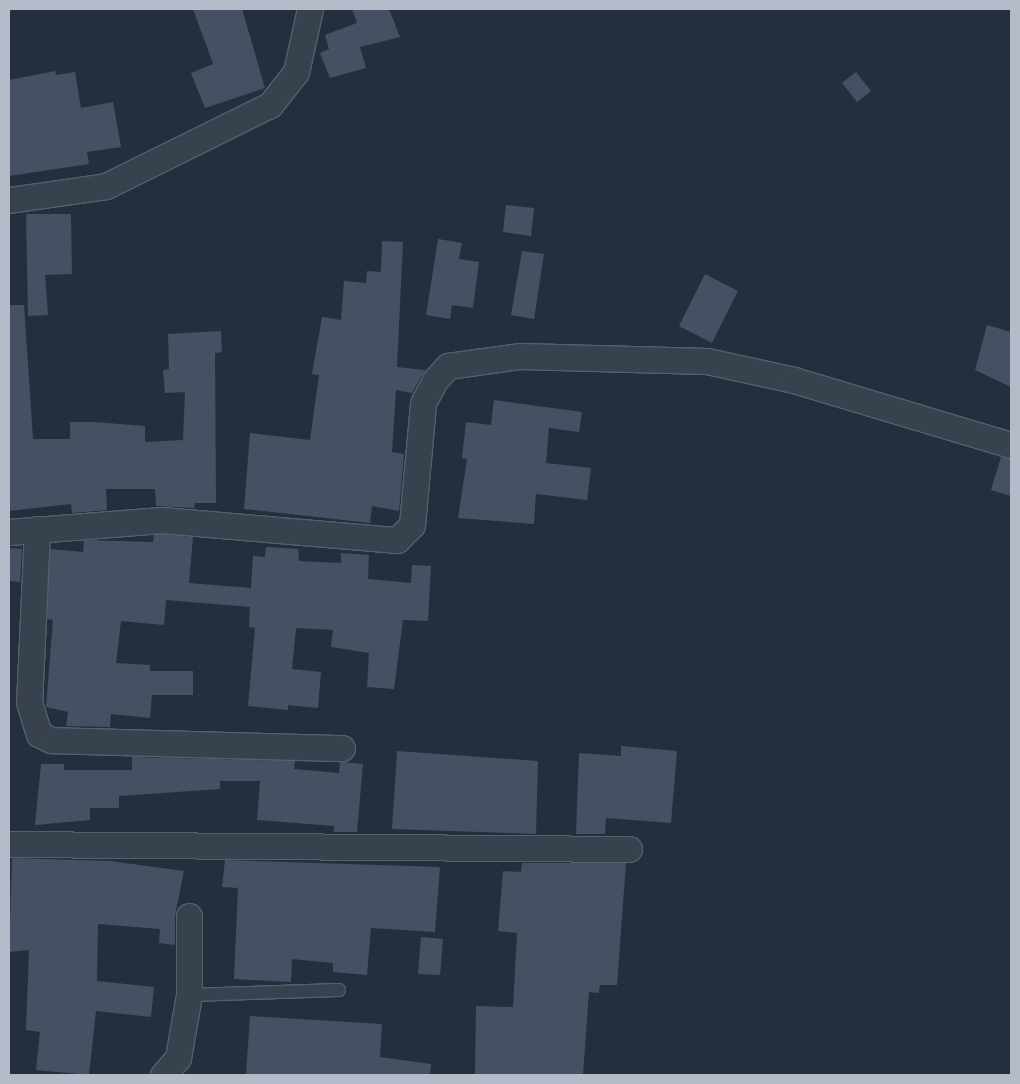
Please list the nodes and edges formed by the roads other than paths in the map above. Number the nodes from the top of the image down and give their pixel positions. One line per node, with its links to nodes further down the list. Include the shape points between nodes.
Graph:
1 (310, 9): 2 (street, via 296,72 270,106 106,186)
2 (9, 200)
3 (1011, 445): 4 (street, via 794,380 707,361 520,356 448,366 435,380 423,403 412,525 396,540 162,520)
4 (37, 529): 5 (street); 6 (street, via 28,702 39,734 51,740)
5 (9, 532)
6 (342, 748)
7 (9, 844): 8 (street)
8 (629, 849)
9 (189, 916): 11 (street)
10 (339, 990): 11 (lane)
11 (189, 994): 12 (street, via 178,1058)
12 (163, 1075)

